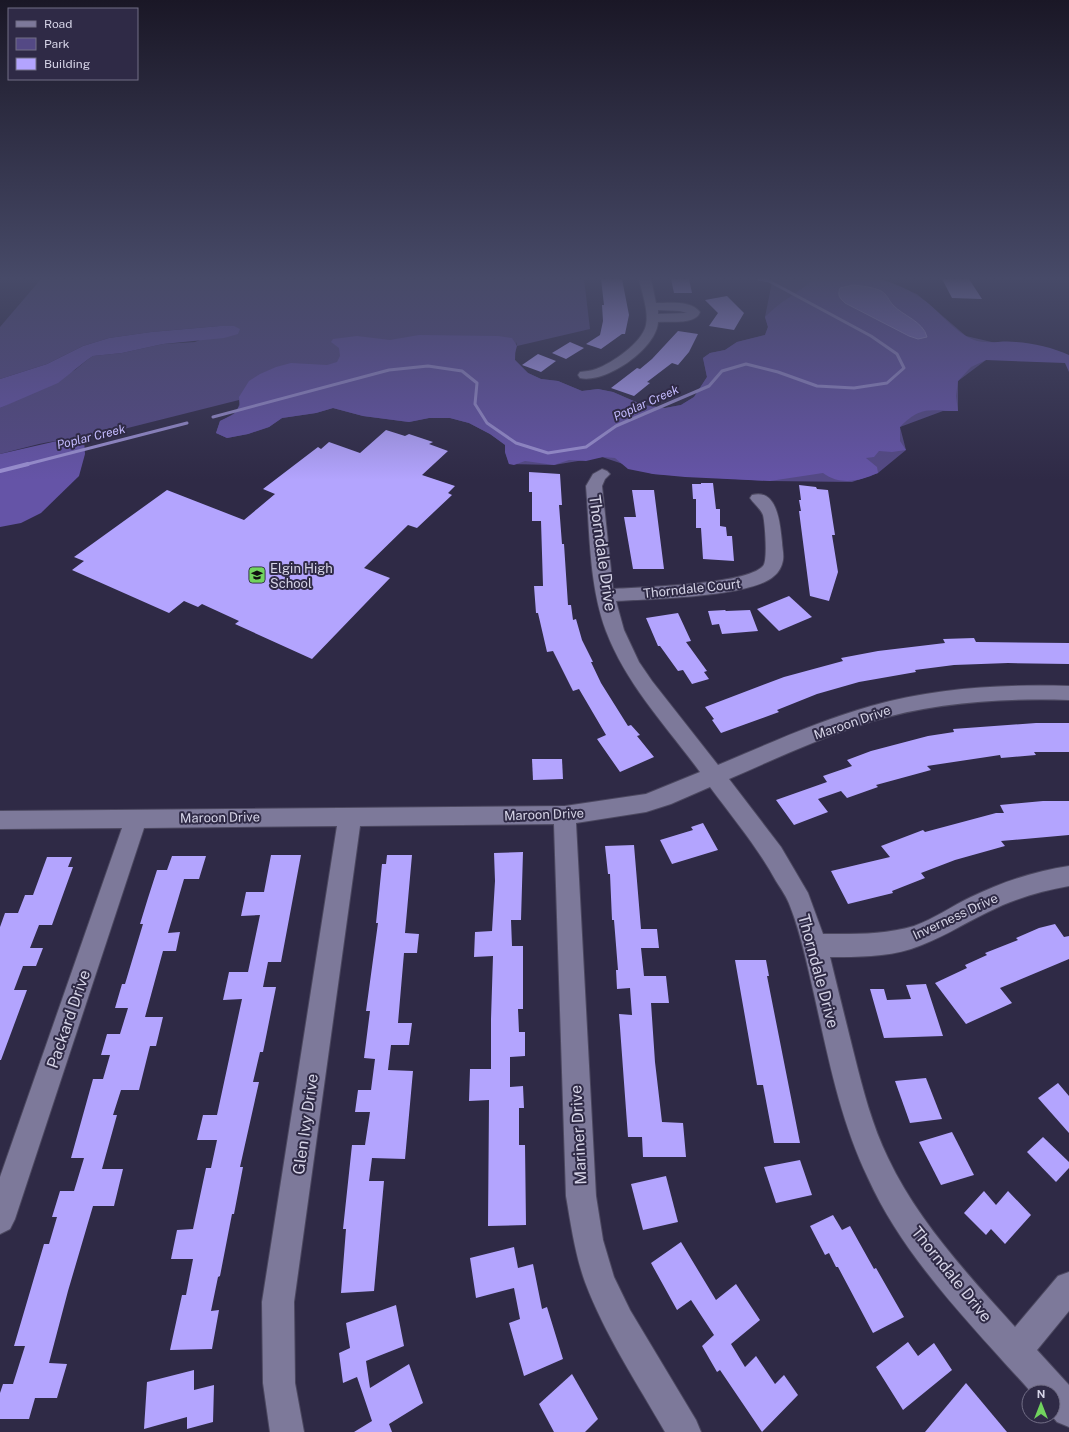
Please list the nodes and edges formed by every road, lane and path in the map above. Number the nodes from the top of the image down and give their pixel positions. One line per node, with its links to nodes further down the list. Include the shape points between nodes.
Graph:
1 (639, 346): 2 (street, via 607,369)
2 (585, 375)
3 (602, 474): 5 (street, Thorndale Drive, via 594,486)
4 (758, 498): 5 (street, Thorndale Court, via 765,504 771,516 775,559 768,572 759,578 725,587)
5 (606, 596): 7 (street, Thorndale Drive, via 615,630 631,664)
6 (1069, 693): 7 (street, Maroon Drive, via 980,695 937,699 904,706 846,722)
7 (714, 776): 8 (street, Maroon Drive, via 647,802 604,811); 13 (street, Thorndale Drive, via 773,854 800,901)
8 (565, 815): 9 (street, Maroon Drive); 19 (street, Mariner Drive, via 581,1196 588,1240 600,1281 619,1321)
9 (350, 816): 10 (street, Maroon Drive); 18 (street, Glen Ivy Drive, via 278,1302 277,1356 281,1405)
10 (136, 818): 11 (street, Maroon Drive); 14 (street, Packard Drive)
11 (0, 820)
12 (1069, 876): 13 (street, Inverness Drive, via 1006,893 979,904 929,931 902,941 876,945)
13 (815, 946): 16 (street, Thorndale Drive, via 851,1095 862,1131 878,1168 899,1207 928,1248 965,1294)
14 (0, 1219)
15 (1069, 1287): 16 (street)
16 (1016, 1350): 17 (street, Thorndale Drive)
17 (1069, 1410)
18 (287, 1432)
19 (684, 1432)

